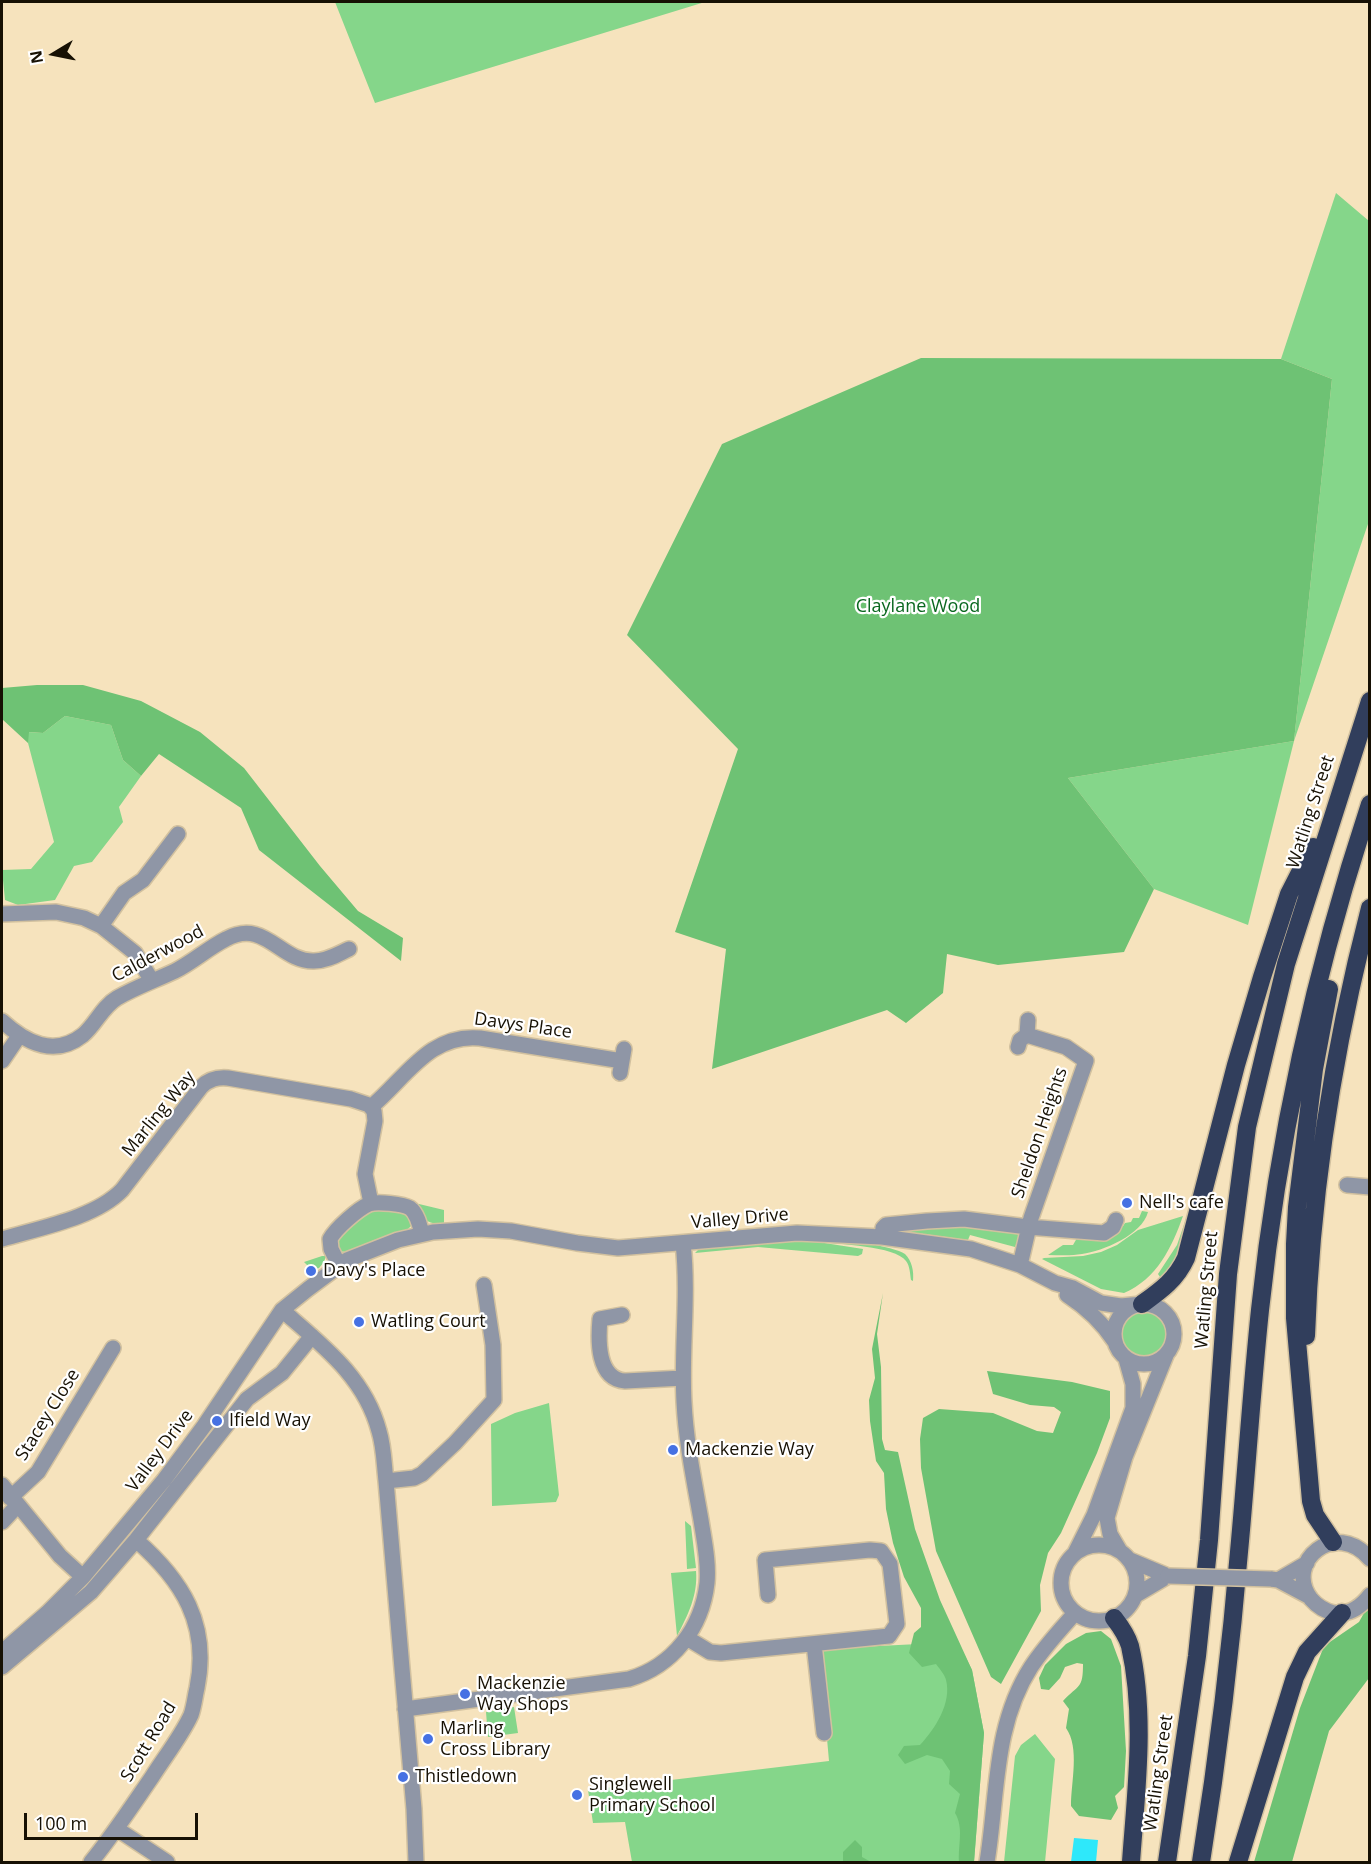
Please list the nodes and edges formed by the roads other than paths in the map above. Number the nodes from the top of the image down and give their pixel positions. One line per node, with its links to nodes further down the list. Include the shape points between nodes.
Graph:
1 (1370, 701): 3 (highway, Watling Street)
2 (1370, 804): 5 (highway)
3 (1333, 812): 30 (highway, via 1289,894 1236,1065 1185,1258 1167,1286); 72 (highway, Watling Street, via 1286,964 1247,1127 1228,1274 1197,1656)
4 (178, 834): 8 (street, via 143,880 124,893)
5 (1353, 854): 39 (highway, via 1314,1069 1297,1208 1294,1305); 73 (highway, via 1294,1086 1269,1236 1231,1632)
6 (1370, 908): 39 (highway, via 1333,1073 1316,1184)
7 (2, 914): 8 (street, via 56,912)
8 (101, 926): 10 (street, via 135,953)
9 (349, 950): 10 (street, Calderwood, via 310,961 262,936 238,935)
10 (152, 981): 13 (street, Calderwood, via 105,1007 84,1035 71,1042 45,1047)
11 (2, 1021): 13 (street, Calderwood)
12 (1024, 1034): 21 (street, Sheldon Heights, via 1066,1047 1086,1061)
13 (19, 1036): 14 (street)
14 (2, 1061)
15 (622, 1061): 16 (street, Davys Place, via 480,1038 457,1039 427,1052)
16 (371, 1107): 19 (street, via 375,1121 365,1174); 24 (street, Marling Way, via 362,1101 336,1096 228,1078 212,1079 201,1087 110,1201 88,1212)
17 (1347, 1185): 18 (street)
18 (1370, 1187)
19 (371, 1203): 22 (street, via 410,1208); 26 (street, via 330,1239)
20 (1116, 1220): 21 (street, via 1104,1233 1070,1237)
21 (1028, 1227): 23 (street, via 974,1220 927,1221 886,1225); 27 (street)
22 (422, 1234): 25 (street, Valley Drive, via 484,1229 610,1247); 26 (street, Valley Drive, via 385,1244)
23 (882, 1237): 25 (street, Valley Drive, via 797,1233); 27 (street, Valley Drive, via 971,1249)
24 (2, 1239)
25 (683, 1243): 38 (street)
26 (339, 1265): 31 (street, Valley Drive)
27 (1020, 1265): 28 (street, Valley Drive)
28 (1055, 1282): 30 (street, Valley Drive, via 1106,1304); 34 (street, Valley Drive, via 1103,1325)
29 (484, 1285): 40 (street, via 493,1345 494,1400 422,1474)
30 (1142, 1304): 34 (street, via 1120,1316 1114,1330); 36 (street, via 1158,1308 1170,1319 1174,1335)
31 (282, 1310): 33 (street); 51 (street, Valley Drive, via 171,1471)
32 (622, 1315): 38 (street, via 599,1321 602,1358 611,1377 625,1382)
33 (312, 1336): 40 (street, via 350,1374 368,1402 380,1435); 44 (street, via 282,1373 247,1399)
34 (1115, 1342): 37 (street)
35 (113, 1348): 41 (street, Stacey Close, via 38,1472)
36 (1167, 1353): 37 (street, via 1148,1364); 47 (street, via 1125,1457 1107,1518 1110,1534)
37 (1126, 1359): 46 (street, via 1133,1384 1133,1408 1094,1515)
38 (683, 1378): 60 (street, via 688,1447 707,1569 701,1612)
39 (1304, 1412): 45 (highway, via 1315,1515)
40 (386, 1481): 64 (street)
41 (10, 1496): 42 (street, Stacey Close); 51 (street, via 60,1556)
42 (2, 1522)
43 (1370, 1538): 45 (street)
44 (136, 1540): 63 (street, via 91,1592); 66 (street, Scott Road, via 176,1581 190,1605 198,1637 200,1673 191,1714)
45 (1339, 1542): 48 (street, via 1354,1545); 49 (street, via 1321,1546)
46 (1075, 1553): 47 (street, via 1097,1544); 57 (street, via 1067,1561 1061,1583 1067,1605)
47 (1125, 1555): 50 (street); 54 (street, via 1136,1571)
48 (1370, 1559)
49 (1306, 1563): 52 (street); 56 (street, via 1304,1585)
50 (1168, 1576): 52 (street, bridge); 54 (street)
51 (83, 1577): 62 (street, Valley Drive)
52 (1274, 1579): 56 (street)
53 (768, 1595): 61 (street, via 765,1560 881,1551 890,1564 897,1624 889,1636)
54 (1136, 1595): 59 (street, via 1124,1613)
55 (1370, 1595): 58 (street, via 1354,1610)
56 (1308, 1596): 58 (street, via 1323,1609)
57 (1075, 1613): 59 (street, via 1094,1621); 70 (street, via 1031,1667 1009,1713 998,1765)
58 (1342, 1613): 74 (highway, via 1307,1652 1295,1677)
59 (1114, 1618): 71 (highway, via 1130,1645 1136,1695 1138,1750)
60 (687, 1638): 61 (street, via 710,1652 721,1653); 64 (street, via 666,1661 629,1679)
61 (814, 1644): 65 (street)
62 (2, 1652)
63 (2, 1667)
64 (405, 1709): 69 (street)
65 (824, 1733)
66 (117, 1828): 67 (street, Scott Road); 68 (street)
67 (91, 1863)
68 (167, 1863)
69 (416, 1863)
70 (987, 1863)
71 (1131, 1863)
72 (1167, 1863)
73 (1201, 1863)
74 (1238, 1863)

